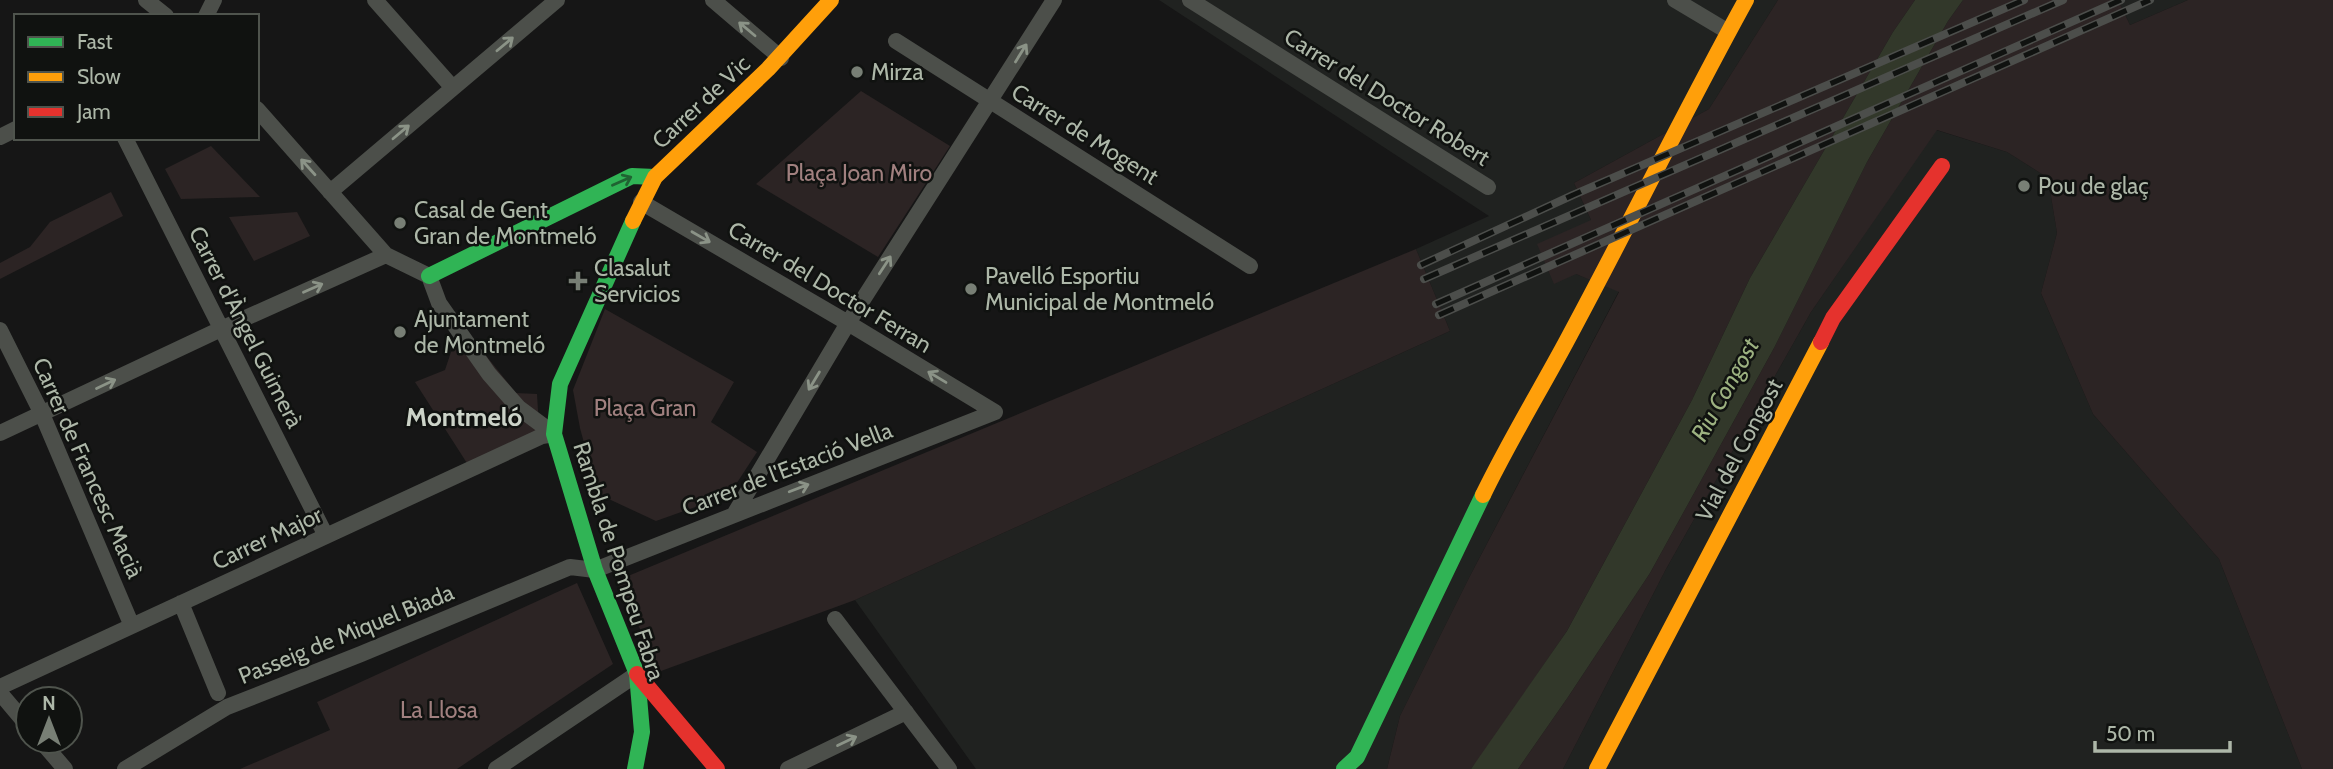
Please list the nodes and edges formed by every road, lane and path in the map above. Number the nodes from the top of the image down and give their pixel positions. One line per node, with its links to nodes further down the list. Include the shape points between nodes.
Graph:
1 (146, 0): 10 (street)
2 (375, 0): 14 (street)
3 (557, 0): 14 (street, one-way to 3)
4 (713, 0): 13 (street, one-way to 4)
5 (831, 0): 13 (street, Carrer de Vic)
6 (1054, 0): 15 (street, one-way to 6)
7 (1190, 0): 20 (street, Carrer del Doctor Robert)
8 (1675, 0): 11 (street)
9 (1746, 0): 11 (street)
10 (164, 14)
11 (1727, 31): 55 (street, via 1572,332 1502,456 1357,757)
12 (895, 41): 15 (street, Carrer de Mogent)
13 (781, 58): 19 (street, Carrer de Vic)
14 (453, 88): 21 (street, one-way to 14)
15 (990, 101): 24 (street, Carrer de Mogent); 26 (street, one-way to 15)
16 (259, 111): 21 (street, one-way to 16)
17 (126, 140): 27 (street, Carrer d'Àngel Guimerà)
18 (1942, 166): 56 (street, Vial del Congost, via 1833,318)
19 (655, 177): 22 (street, Rambla de Pompeu Fabra); 25 (street, Carrer de Vic, one-way to 19, via 632,176)
20 (1488, 187)
21 (330, 192): 23 (street)
22 (642, 202): 26 (street, Carrer del Doctor Ferran, one-way to 26); 32 (street, Rambla de Pompeu Fabra, via 560,384)
23 (386, 255): 25 (street); 27 (street, one-way to 23)
24 (1250, 266)
25 (429, 276): 32 (street, via 439,303 489,374 519,408)
26 (848, 323): 29 (street, Carrer del Doctor Ferran, one-way to 26); 33 (street, one-way to 33)
27 (221, 329): 30 (street, one-way to 27); 34 (street, Carrer d'Àngel Guimerà)
28 (0, 330): 30 (street, Carrer de Francesc Macià)
29 (996, 412): 33 (street, Carrer de l'Estació Vella, one-way to 29)
30 (42, 414): 31 (street); 38 (street, Carrer de Francesc Macià)
31 (0, 433)
32 (554, 434): 34 (street, Carrer Major); 35 (street, Rambla de Pompeu Fabra)
33 (735, 513): 35 (street, Carrer de l'Estació Vella)
34 (326, 536): 36 (street, Carrer Major)
35 (594, 570): 39 (street, Rambla de Pompeu Fabra); 49 (street, Passeig de Miquel Biada, via 570,567 227,707)
36 (181, 603): 38 (street, Carrer Major); 42 (street)
37 (835, 620): 44 (street)
38 (132, 626): 40 (street, Carrer Major)
39 (637, 674): 45 (street); 46 (street, Rambla de Pompeu Fabra); 50 (street)
40 (0, 687)
41 (0, 693): 43 (street)
42 (218, 693)
43 (14, 710)
44 (906, 712): 53 (street, one-way to 44); 54 (street)
45 (674, 720): 46 (street, via 657,718); 52 (street)
46 (642, 732): 51 (street, Rambla de Pompeu Fabra)
47 (53, 755): 48 (street)
48 (65, 769)
49 (125, 769)
50 (496, 769)
51 (635, 769)
52 (717, 769)
53 (788, 769)
54 (949, 769)
55 (1344, 769)
56 (1597, 769)

